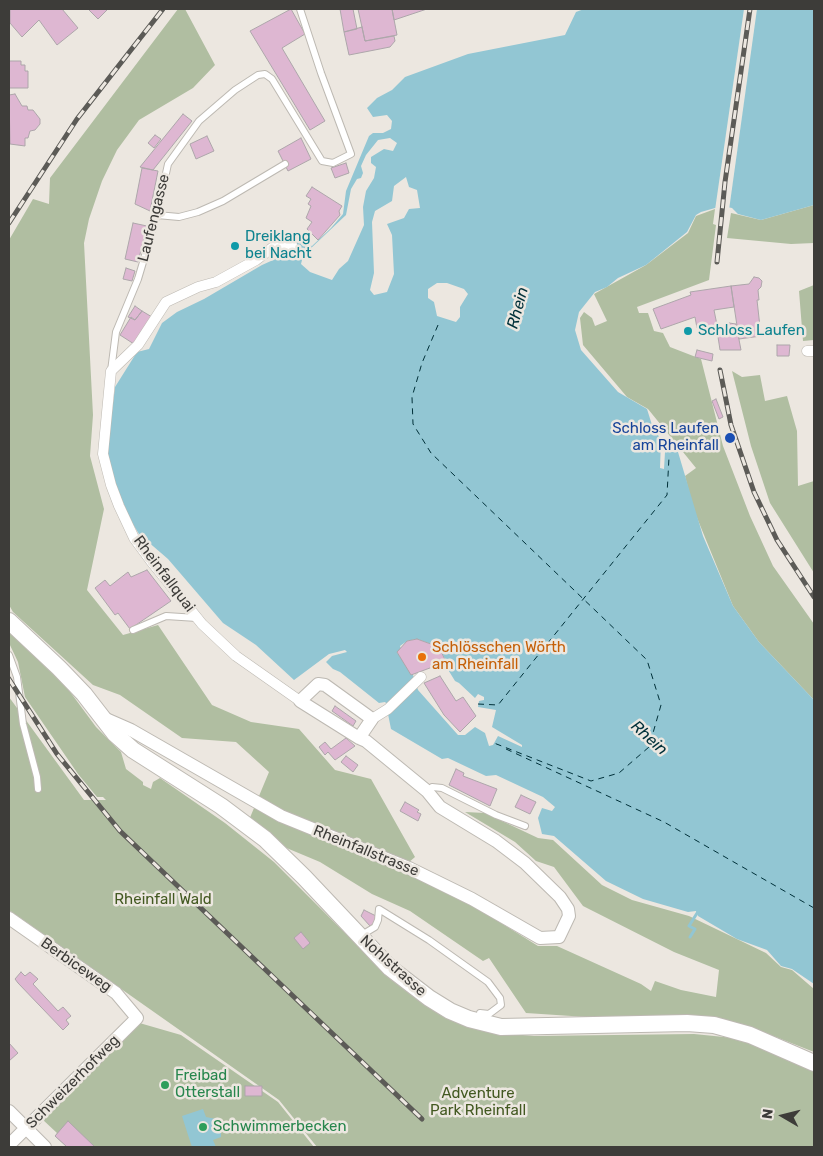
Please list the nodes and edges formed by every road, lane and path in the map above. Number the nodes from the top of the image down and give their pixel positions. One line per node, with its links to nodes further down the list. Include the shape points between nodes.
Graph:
1 (300, 9): 3 (lane, Laufengasse, via 351,152 349,157 333,163 322,161 272,79 265,74 258,75 235,90 200,121 168,164)
2 (285, 164): 3 (lane, via 198,212 179,217)
3 (157, 215): 5 (lane, Laufengasse, via 138,279 116,332)
4 (292, 245): 5 (street, via 276,245 216,282 166,302 138,345)
5 (111, 371): 6 (street, Rheinfallquai, via 103,454 112,488 134,538)
6 (198, 618): 8 (lane, via 166,616); 11 (street, Rheinfallquai, via 236,656)
7 (9, 621): 12 (street, via 84,694)
8 (133, 630)
9 (9, 655): 15 (lane, via 17,677)
10 (421, 677): 13 (street)
11 (300, 701): 13 (street, via 322,684); 14 (street, Rheinfallquai)
12 (99, 716): 16 (street, Rheinfallstrasse, via 131,730 281,816 409,868 540,938 559,937 569,916 560,898 513,853 440,807); 19 (street, Nohlstrasse, via 133,750 221,806 265,839)
13 (372, 720): 14 (street)
14 (359, 738): 16 (street, Rheinfallquai)
15 (38, 789)
16 (426, 791): 17 (lane, via 432,787 442,788)
17 (525, 826)
18 (9, 918): 21 (street, Berbiceweg, via 116,993)
19 (359, 936): 20 (lane, via 375,927 379,909 414,931 488,982 500,998 501,1005 489,1014); 22 (street, Nohlstrasse, via 390,968 429,998 450,1011 487,1025 714,1025 750,1035)
20 (480, 1013)
21 (137, 1018): 24 (street, Schweizerhofweg)
22 (814, 1062)
23 (9, 1111): 24 (street)
24 (26, 1128): 25 (street, Schweizerhofweg); 26 (street)
25 (9, 1145)
26 (45, 1147)

